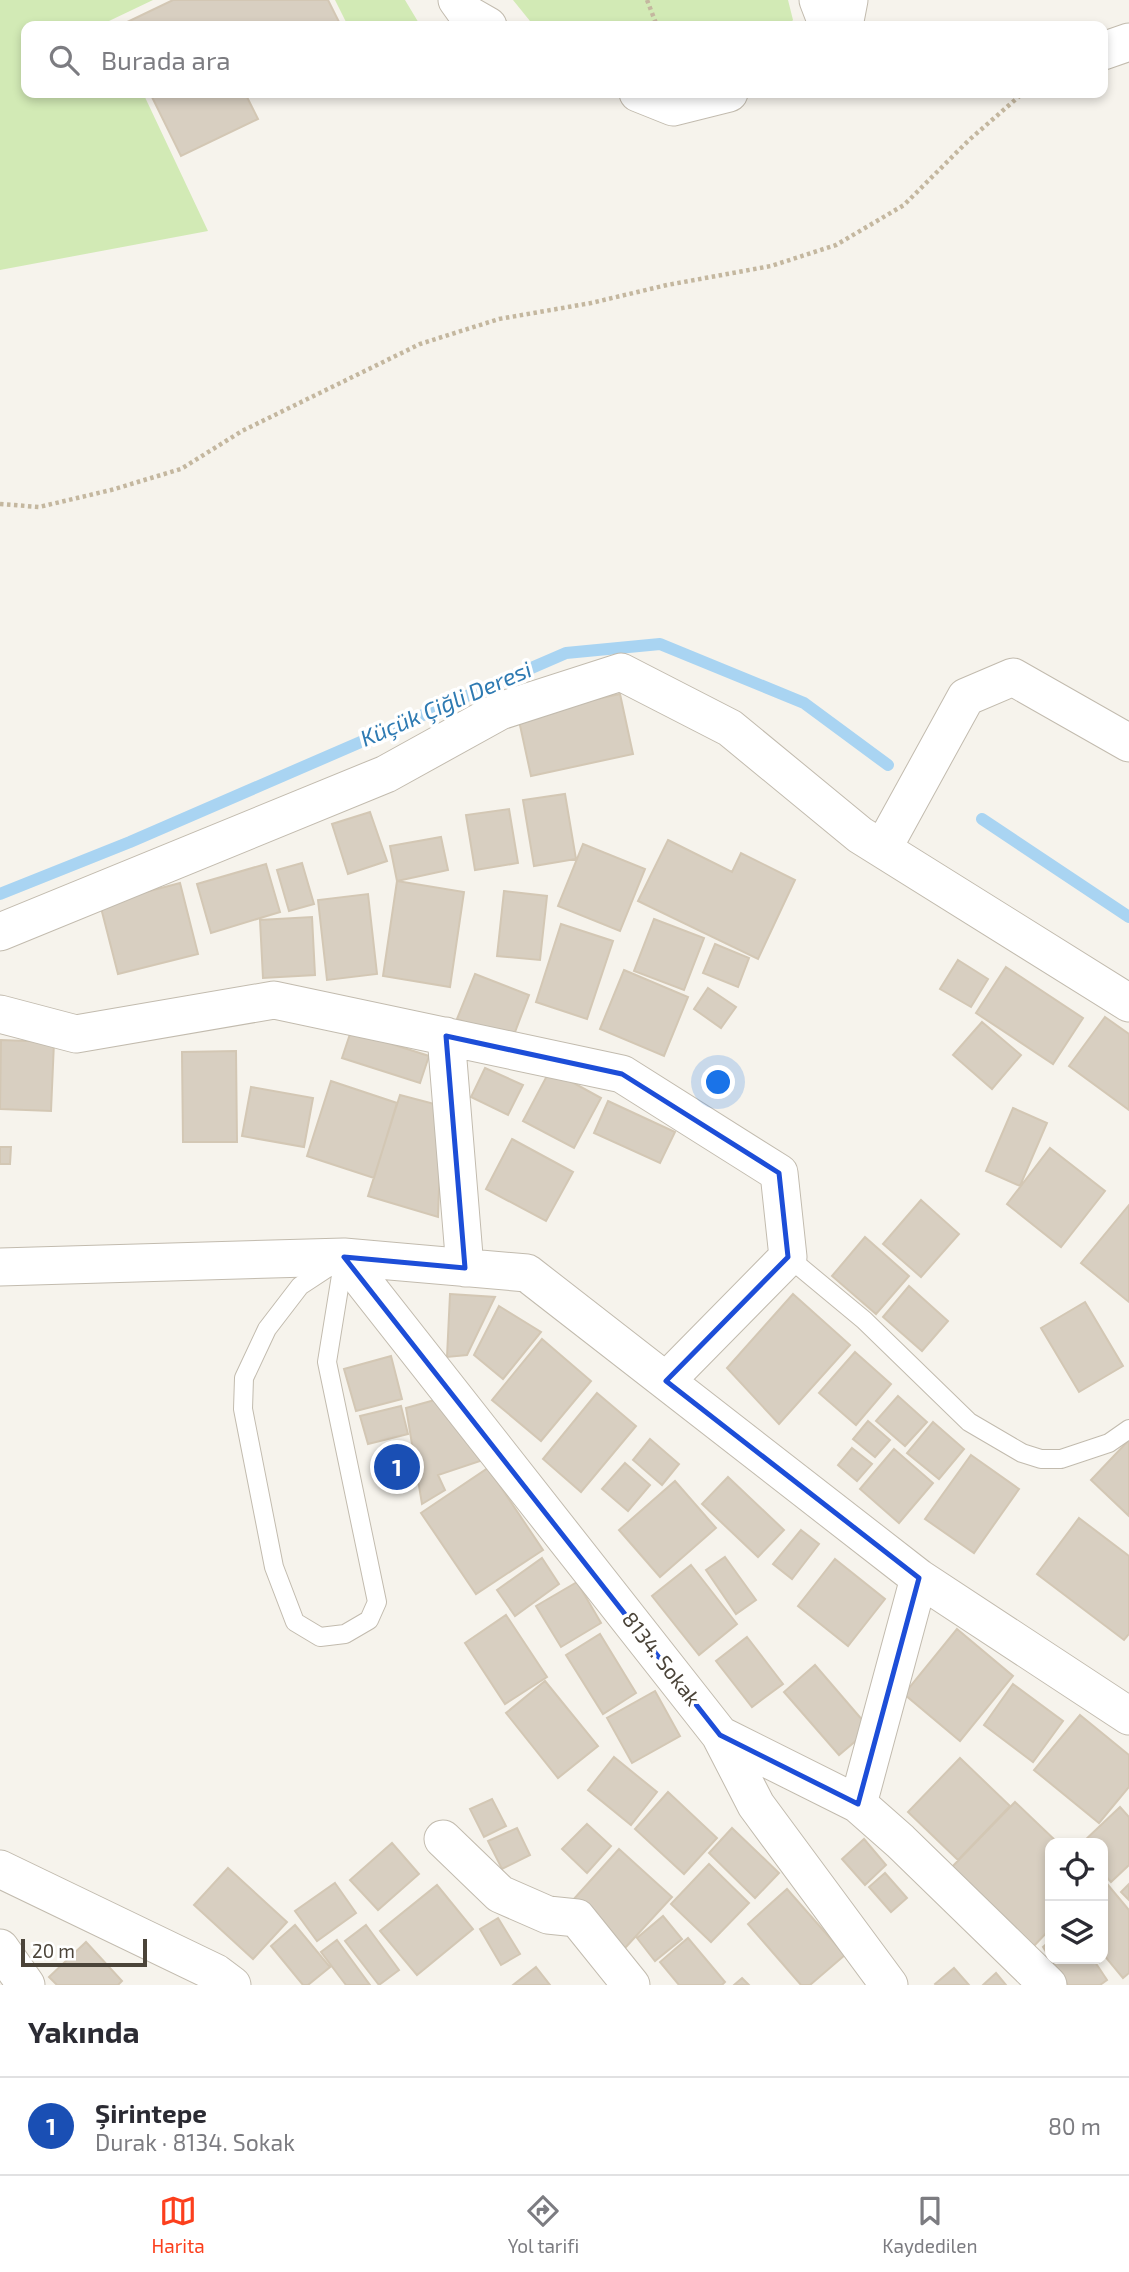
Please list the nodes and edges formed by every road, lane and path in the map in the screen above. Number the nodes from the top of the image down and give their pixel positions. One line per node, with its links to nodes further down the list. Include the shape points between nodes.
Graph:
1 (647, 0): 4 (path)
2 (818, 0): 5 (street)
3 (849, 0): 6 (street)
4 (655, 21)
5 (826, 21)
6 (845, 21)
7 (1129, 42): 8 (street)
8 (1108, 49)
9 (650, 98): 10 (street, via 673,107)
10 (709, 98)
11 (1017, 98): 12 (path, via 904,205 836,245 771,266 499,318 420,344 242,431 181,469 38,507)
12 (0, 504)
13 (1129, 743): 14 (street, via 1013,677 966,696)
14 (883, 848): 15 (street, via 860,835 730,728 621,672 500,711 386,774); 16 (street)
15 (0, 932)
16 (1129, 1003)
17 (0, 1014): 18 (street, via 76,1034 274,1000)
18 (446, 1036): 20 (street, via 622,1074 779,1172); 22 (street)
19 (344, 1256): 19 (lane, via 300,1286 267,1329 244,1378 243,1409 274,1567 295,1622 320,1637 345,1634 369,1620 377,1601 327,1362); 21 (street); 22 (street); 27 (street, 8134. Sokak)
20 (788, 1257): 23 (street); 24 (lane, via 864,1320 969,1422 1022,1453 1061,1459 1109,1443)
21 (0, 1267)
22 (466, 1268): 23 (street, via 527,1273)
23 (666, 1381): 25 (street)
24 (1129, 1429)
25 (919, 1577): 26 (street); 28 (street)
26 (1129, 1716)
27 (720, 1735): 28 (street, 8134. Sokak); 35 (street, via 756,1805)
28 (858, 1804): 36 (street, 8134. Sokak)
29 (443, 1839): 34 (street, via 500,1894 548,1915 577,1918)
30 (0, 1869): 33 (street, via 216,1973)
31 (0, 1948): 32 (street)
32 (26, 1985)
33 (232, 1985)
34 (631, 1985)
35 (889, 1985)
36 (1048, 1985)

